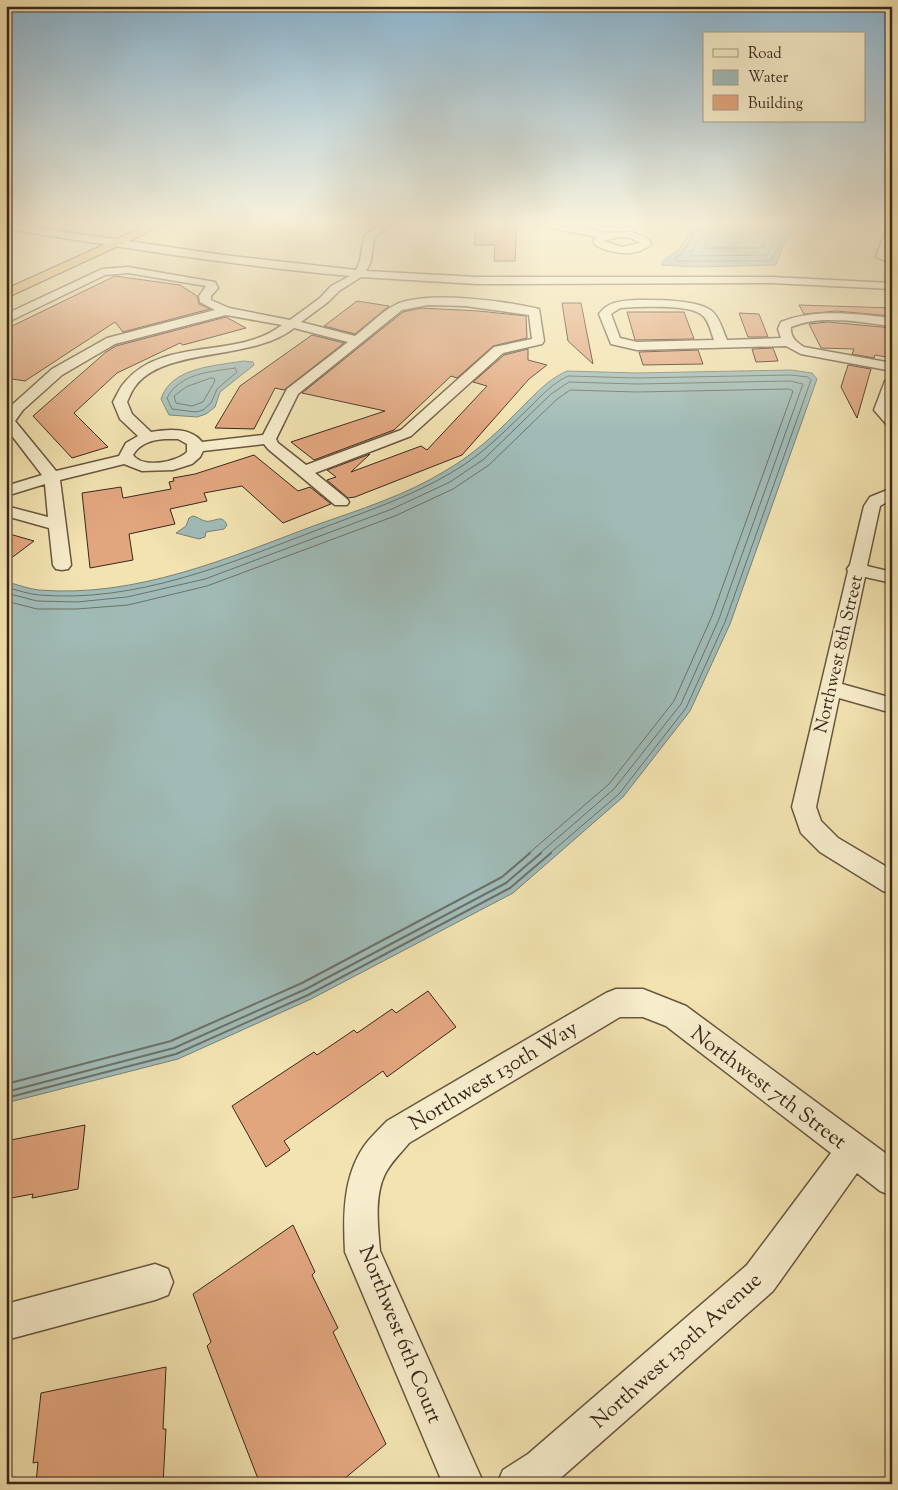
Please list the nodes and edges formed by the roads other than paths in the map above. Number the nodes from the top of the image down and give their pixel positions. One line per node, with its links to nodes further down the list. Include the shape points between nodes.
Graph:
1 (64, 291): 11 (street)
2 (210, 291): 9 (street, via 205,296 206,302)
3 (333, 291): 7 (street)
4 (350, 291): 10 (street)
5 (803, 291): 6 (street)
6 (892, 294)
7 (328, 296): 8 (street); 12 (street, via 315,299 293,315)
8 (310, 310): 10 (street); 12 (street)
9 (226, 311): 12 (street); 25 (street, via 111,341 57,372 18,407 8,421)
10 (324, 312): 12 (street, via 308,322)
11 (6, 319)
12 (296, 321): 14 (street, via 312,330); 20 (street, via 272,337 177,358 147,371 130,384 120,402 126,416)
13 (892, 322): 15 (street, via 846,318 799,319 785,325)
14 (358, 340): 21 (street, via 292,392); 24 (street, via 398,308 417,301 535,312 538,341 499,350 406,433)
15 (789, 342): 16 (street); 17 (street, via 793,347 811,353)
16 (722, 344): 16 (street, via 637,346 616,341 605,314 620,305 700,308 708,314)
17 (892, 367)
18 (892, 381): 19 (street, via 882,410)
19 (891, 422)
20 (148, 437): 22 (street, via 181,435); 23 (street, via 128,449)
21 (268, 439): 22 (street); 24 (street)
22 (197, 447): 23 (street, via 190,458 160,468 139,467)
23 (127, 459): 25 (street)
24 (305, 471): 28 (street)
25 (52, 477): 26 (street); 30 (street)
26 (6, 491)
27 (892, 493): 32 (street, Northwest 8th Street, via 876,500 872,506)
28 (341, 502)
29 (6, 510): 30 (street)
30 (58, 525): 31 (street)
31 (62, 565)
32 (856, 570): 33 (street); 34 (street, Northwest 8th Street)
33 (892, 578)
34 (832, 688): 35 (street); 36 (street, Northwest 8th Street, via 804,807 810,826 829,846)
35 (892, 706)
36 (892, 883)
37 (643, 1003): 38 (street, Northwest 7th Street, via 676,1016); 40 (street, Northwest 130th Way, via 616,1003 398,1132 378,1154)
38 (853, 1151): 39 (street, Northwest 7th Street); 44 (street, Northwest 130th Avenue, via 760,1278 542,1468)
39 (892, 1179)
40 (366, 1180): 43 (street, Northwest 6th Court, via 360,1220 363,1252)
41 (155, 1282): 42 (street)
42 (6, 1322)
43 (464, 1484)
44 (517, 1484)

